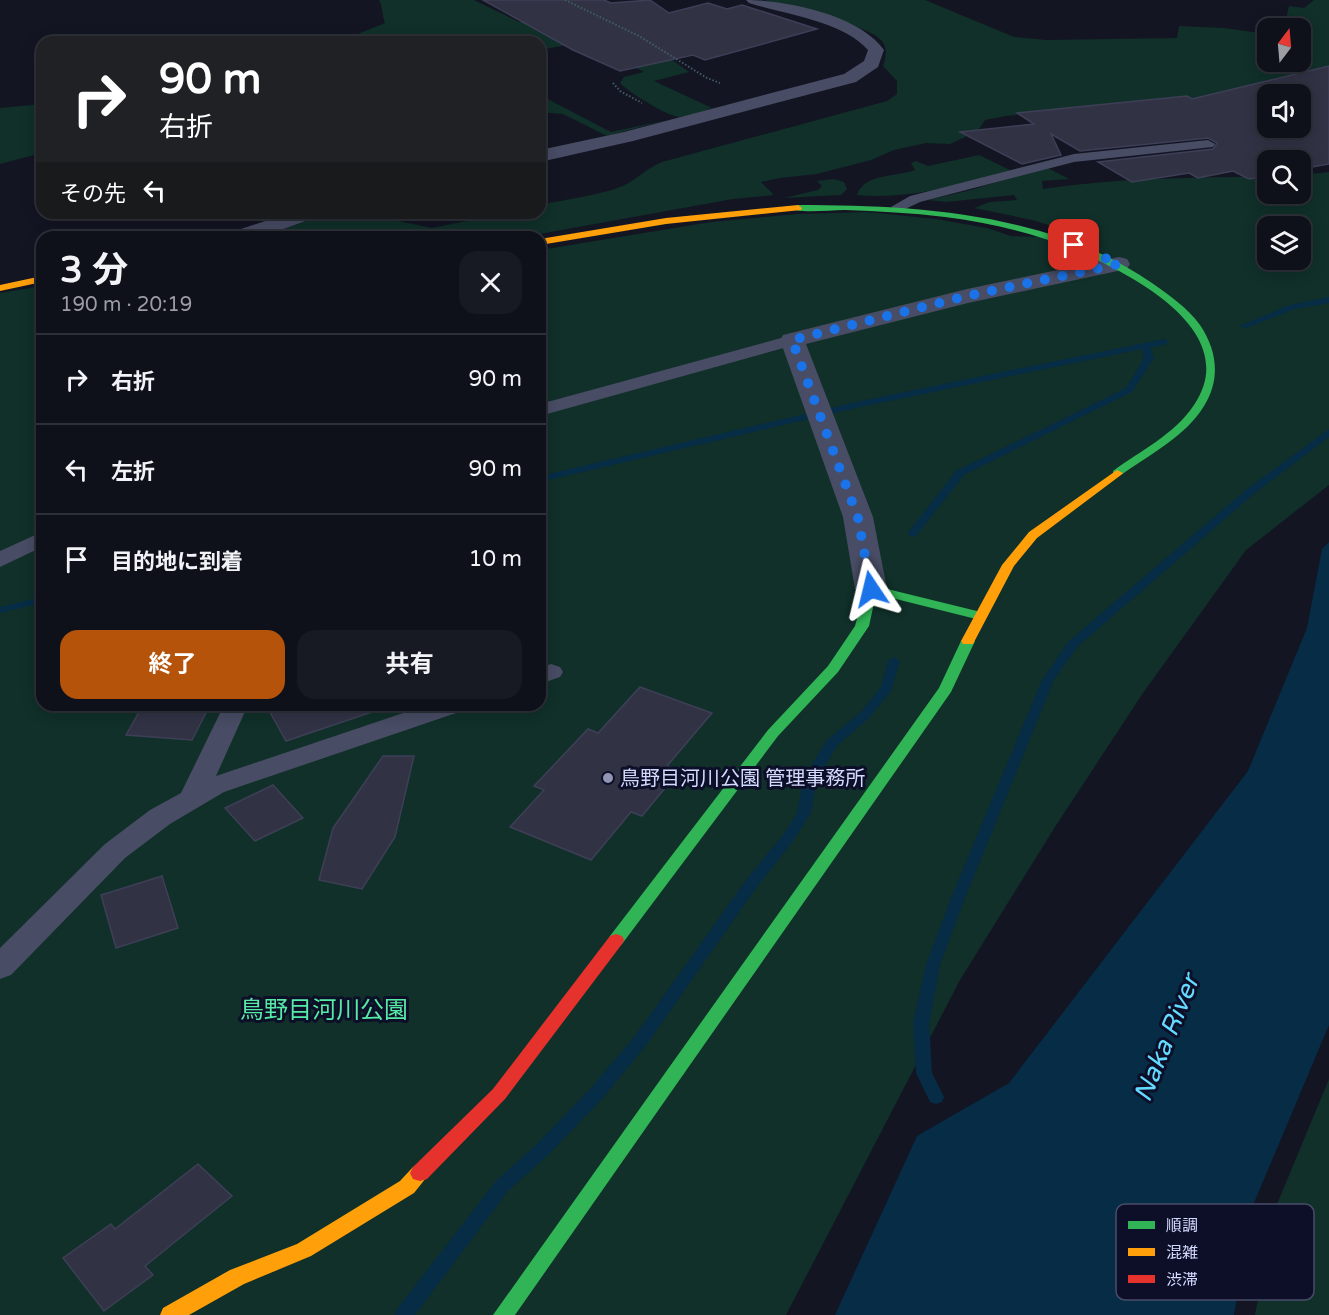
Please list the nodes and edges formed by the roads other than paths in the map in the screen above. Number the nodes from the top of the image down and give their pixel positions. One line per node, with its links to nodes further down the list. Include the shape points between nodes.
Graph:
1 (754, 0): 3 (street, via 862,34 872,41 878,55 872,66 850,78)
2 (1208, 144): 4 (lane, via 1074,158 915,199)
3 (546, 155)
4 (899, 207): 7 (street, via 846,205 728,212); 8 (street, via 1014,227)
5 (292, 219): 6 (street)
6 (258, 231)
7 (546, 241)
8 (1119, 264): 11 (street, via 967,296); 16 (street, via 1158,288 1204,334 1212,366 1205,396 1188,420 1033,535 1008,565)
9 (36, 280): 10 (street)
10 (0, 288)
11 (792, 340): 12 (lane); 15 (street, via 858,518)
12 (546, 408)
13 (36, 542): 14 (lane)
14 (0, 560)
15 (871, 589): 16 (street); 21 (street, via 862,626 833,669 773,733 499,1094 408,1186 304,1250 237,1277)
16 (980, 616): 22 (street, via 946,689)
17 (233, 711): 19 (lane)
18 (435, 711): 19 (lane, via 215,786)
19 (192, 799): 20 (lane, via 115,851)
20 (0, 967)
21 (170, 1315)
22 (503, 1315)

